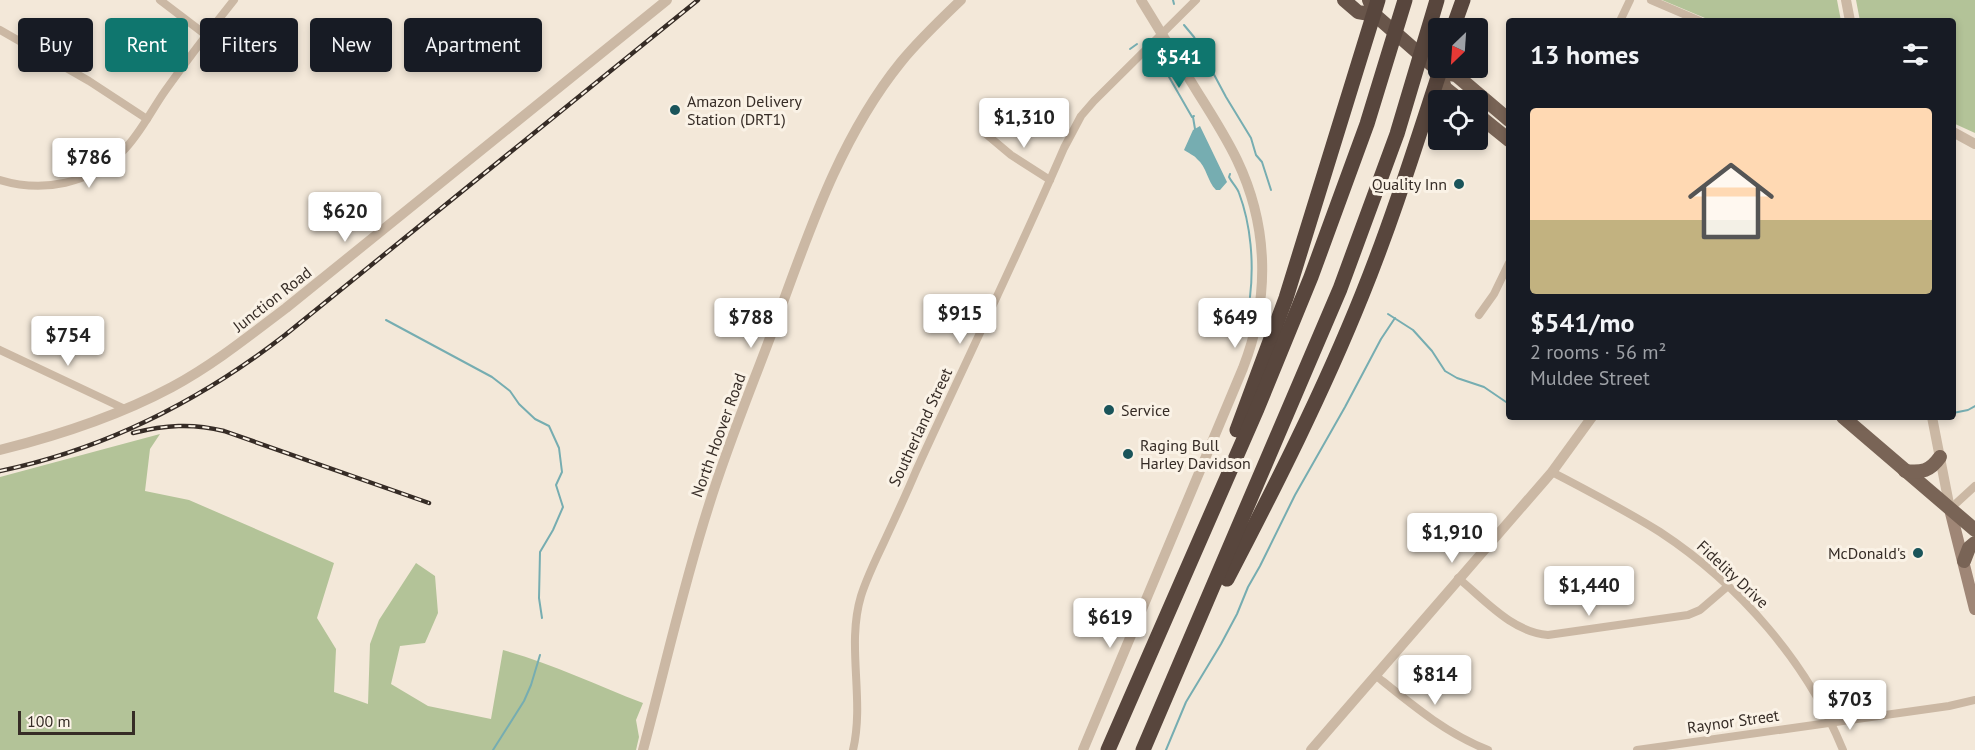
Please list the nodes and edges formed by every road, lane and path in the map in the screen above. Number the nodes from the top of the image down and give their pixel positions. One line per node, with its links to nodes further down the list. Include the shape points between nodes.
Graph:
1 (160, 0): 23 (street)
2 (234, 0): 17 (street)
3 (667, 0): 42 (street, Junction Road, via 286,308 229,351 173,386)
4 (961, 0): 63 (street, North Hoover Road, via 889,77 856,129 834,174 714,490)
5 (1141, 0): 24 (street)
6 (1196, 0): 24 (street, Southerland Street)
7 (1344, 0): 16 (highway, via 1358,12)
8 (1370, 0): 16 (highway)
9 (1378, 0): 16 (highway)
10 (1437, 0): 59 (highway, via 1397,134 1340,289)
11 (1462, 0): 18 (highway)
12 (1630, 0): 19 (street)
13 (1651, 0): 20 (street)
14 (1846, 0): 21 (street)
15 (1403, 5): 51 (highway, via 1367,124 1311,277)
16 (1375, 15): 26 (highway); 51 (highway, via 1286,298 1229,450)
17 (220, 18)
18 (1456, 18)
19 (1621, 18)
20 (1693, 18)
21 (1849, 18)
22 (0, 30): 31 (street)
23 (200, 30)
24 (1161, 33): 38 (street, Southerland Street, via 1087,108); 65 (street, via 1229,144 1245,179 1260,230 1262,290 1244,368)
25 (200, 44): 31 (street)
26 (1428, 60)
27 (1438, 78): 29 (highway)
28 (1460, 78): 30 (main road)
29 (1426, 115): 59 (highway, via 1370,276 1333,363 1240,554)
30 (1506, 117)
31 (147, 119): 37 (street, via 122,152 86,177 40,187)
32 (1488, 123): 35 (main road)
33 (986, 134): 38 (street)
34 (1956, 134): 36 (street)
35 (1506, 138)
36 (1975, 144)
37 (0, 180)
38 (1050, 180): 64 (street, Southerland Street, via 861,595 856,627 858,707)
39 (1506, 268): 40 (street)
40 (1479, 315)
41 (0, 350): 42 (street)
42 (125, 409): 46 (street, Junction Road, via 53,436)
43 (1590, 420): 49 (street)
44 (1846, 420): 48 (main road)
45 (1933, 420): 47 (street)
46 (0, 450)
47 (1940, 457): 48 (main road, via 1929,470); 52 (street)
48 (1905, 471): 52 (main road)
49 (1551, 472): 56 (street); 57 (street, Fidelity Drive, via 1661,533)
50 (1975, 486): 52 (street)
51 (1217, 499): 66 (highway)
52 (1950, 509): 53 (main road); 55 (main road)
53 (1975, 530)
54 (1975, 543): 55 (main road)
55 (1964, 561): 58 (main road)
56 (1458, 578): 57 (street, via 1518,626 1548,635 1688,615); 60 (street)
57 (1728, 586): 62 (street, Fidelity Drive, via 1778,640)
58 (1975, 609)
59 (1181, 663): 67 (highway)
60 (1375, 675): 68 (street); 69 (street, via 1442,727)
61 (1975, 700): 62 (street, Raynor Street)
62 (1832, 722): 70 (street, Raynor Street); 71 (street, Fidelity Drive)
63 (643, 750)
64 (853, 750)
65 (1083, 750)
66 (1108, 750)
67 (1143, 750)
68 (1311, 750)
69 (1488, 750)
70 (1637, 750)
71 (1843, 750)

